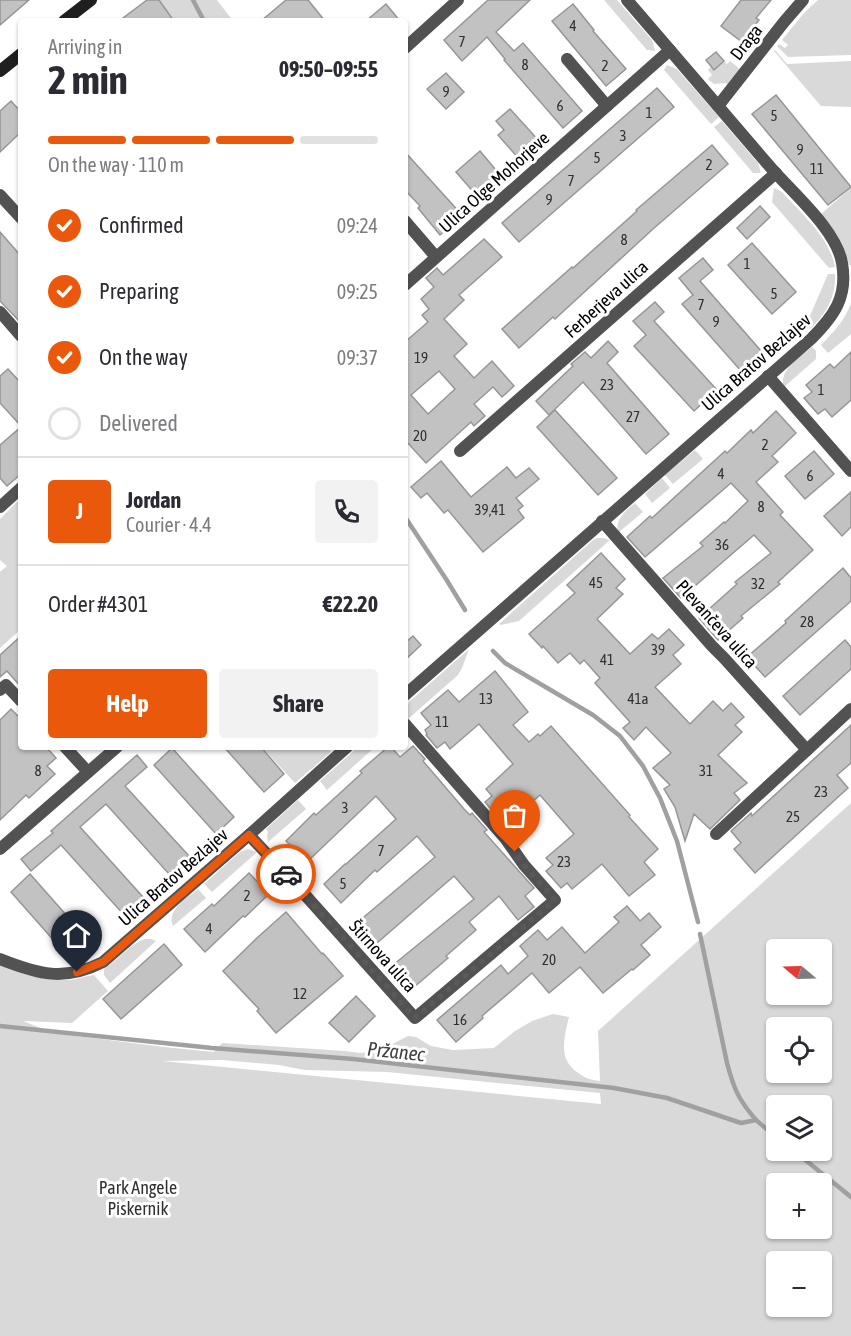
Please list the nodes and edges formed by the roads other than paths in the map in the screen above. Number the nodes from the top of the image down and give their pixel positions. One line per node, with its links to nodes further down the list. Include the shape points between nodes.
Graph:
1 (91, 0): 5 (main road)
2 (458, 0): 6 (street)
3 (627, 0): 7 (street, Ulica Bratov Bezlajev)
4 (803, 0): 12 (street, Draga)
5 (68, 18)
6 (408, 45)
7 (670, 50): 11 (street, Ulica Olge Mohorjeve); 12 (street, Ulica Bratov Bezlajev)
8 (18, 56): 10 (main road)
9 (567, 59): 11 (street)
10 (0, 71)
11 (607, 106): 17 (street, Ulica Olge Mohorjeve)
12 (718, 106): 13 (street, Ulica Bratov Bezlajev)
13 (776, 173): 21 (street, Ulica Bratov Bezlajev, via 833,241 842,262 843,281 840,300 827,323); 22 (street, Ferberjeva ulica)
14 (0, 195): 15 (street)
15 (18, 216)
16 (408, 224): 17 (street)
17 (436, 257): 18 (street, Ulica Olge Mohorjeve)
18 (408, 282)
19 (0, 312): 20 (street)
20 (18, 333)
21 (768, 376): 23 (street); 26 (street, Ulica Bratov Bezlajev)
22 (460, 451)
23 (851, 471)
24 (18, 491): 25 (street)
25 (0, 507)
26 (602, 521): 28 (street, Ulica Bratov Bezlajev); 35 (street, Plevančeva ulica)
27 (0, 690): 29 (street, via 6,685)
28 (408, 692)
29 (18, 698)
30 (851, 709): 35 (street)
31 (408, 727): 38 (street, Štirnova ulica, via 555,900 415,1018)
32 (68, 750): 36 (street)
33 (114, 750): 36 (street)
34 (344, 750): 38 (street, Ulica Bratov Bezlajev)
35 (807, 750): 37 (street)
36 (88, 772): 39 (street)
37 (716, 834)
38 (249, 835): 40 (street, Ulica Bratov Bezlajev, via 103,962 57,975)
39 (0, 849)
40 (0, 959)

